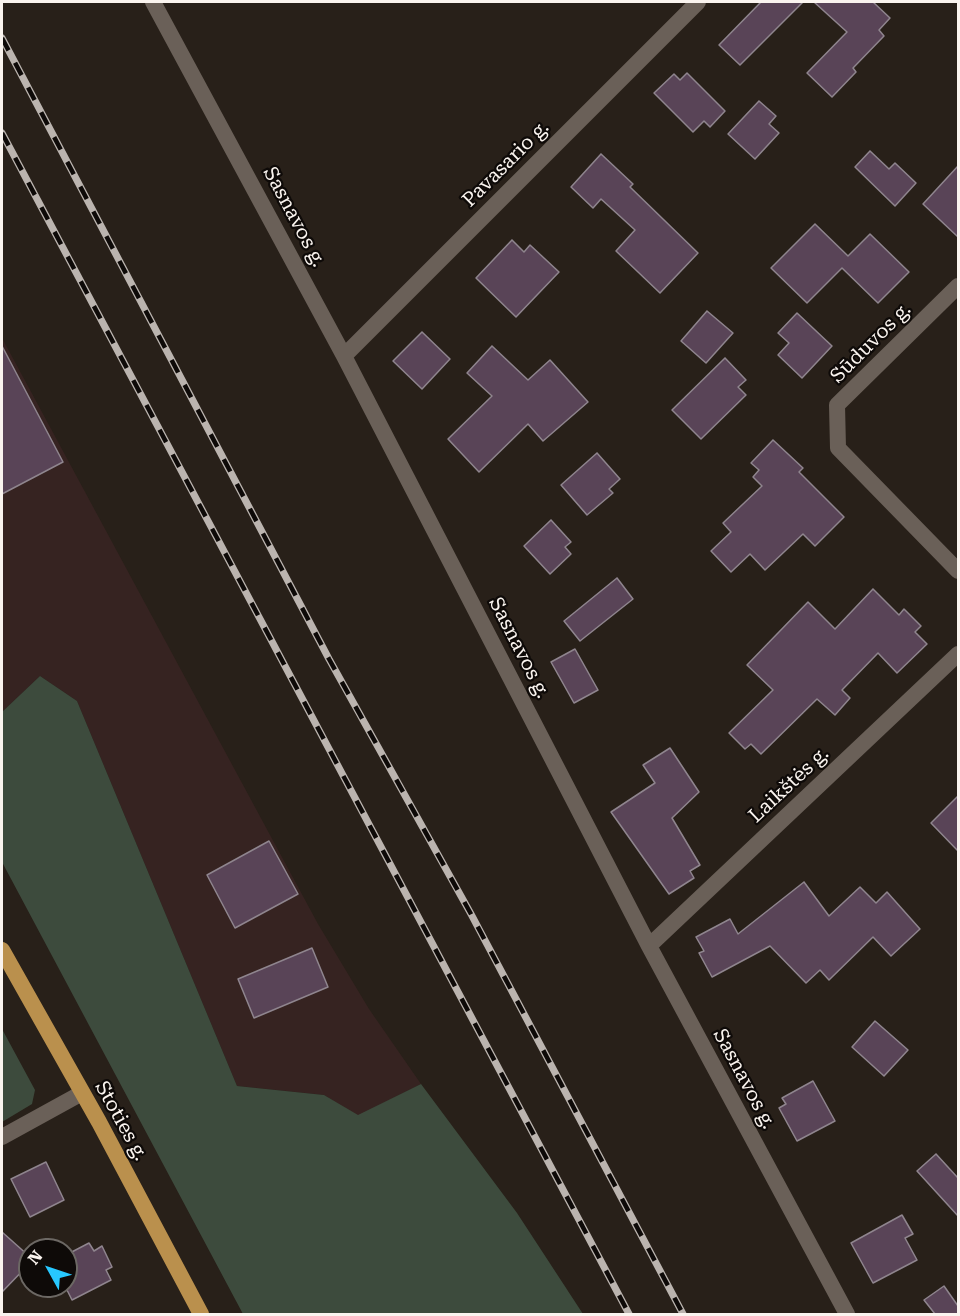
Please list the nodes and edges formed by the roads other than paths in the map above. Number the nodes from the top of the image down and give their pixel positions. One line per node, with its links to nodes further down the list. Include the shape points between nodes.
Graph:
1 (153, 2): 4 (street, Sasnavos g.)
2 (698, 2): 4 (street, Pavasario g.)
3 (958, 286): 5 (street, Sūduvos g., via 837,405 838,448)
4 (344, 356): 7 (street, Sasnavos g.)
5 (958, 571)
6 (958, 654): 7 (street, Laikštės g.)
7 (649, 946): 12 (street, Sasnavos g.)
8 (2, 950): 9 (main road, Stoties g.)
9 (82, 1093): 10 (street); 11 (main road, Stoties g.)
10 (2, 1137)
11 (201, 1314)
12 (847, 1314)

